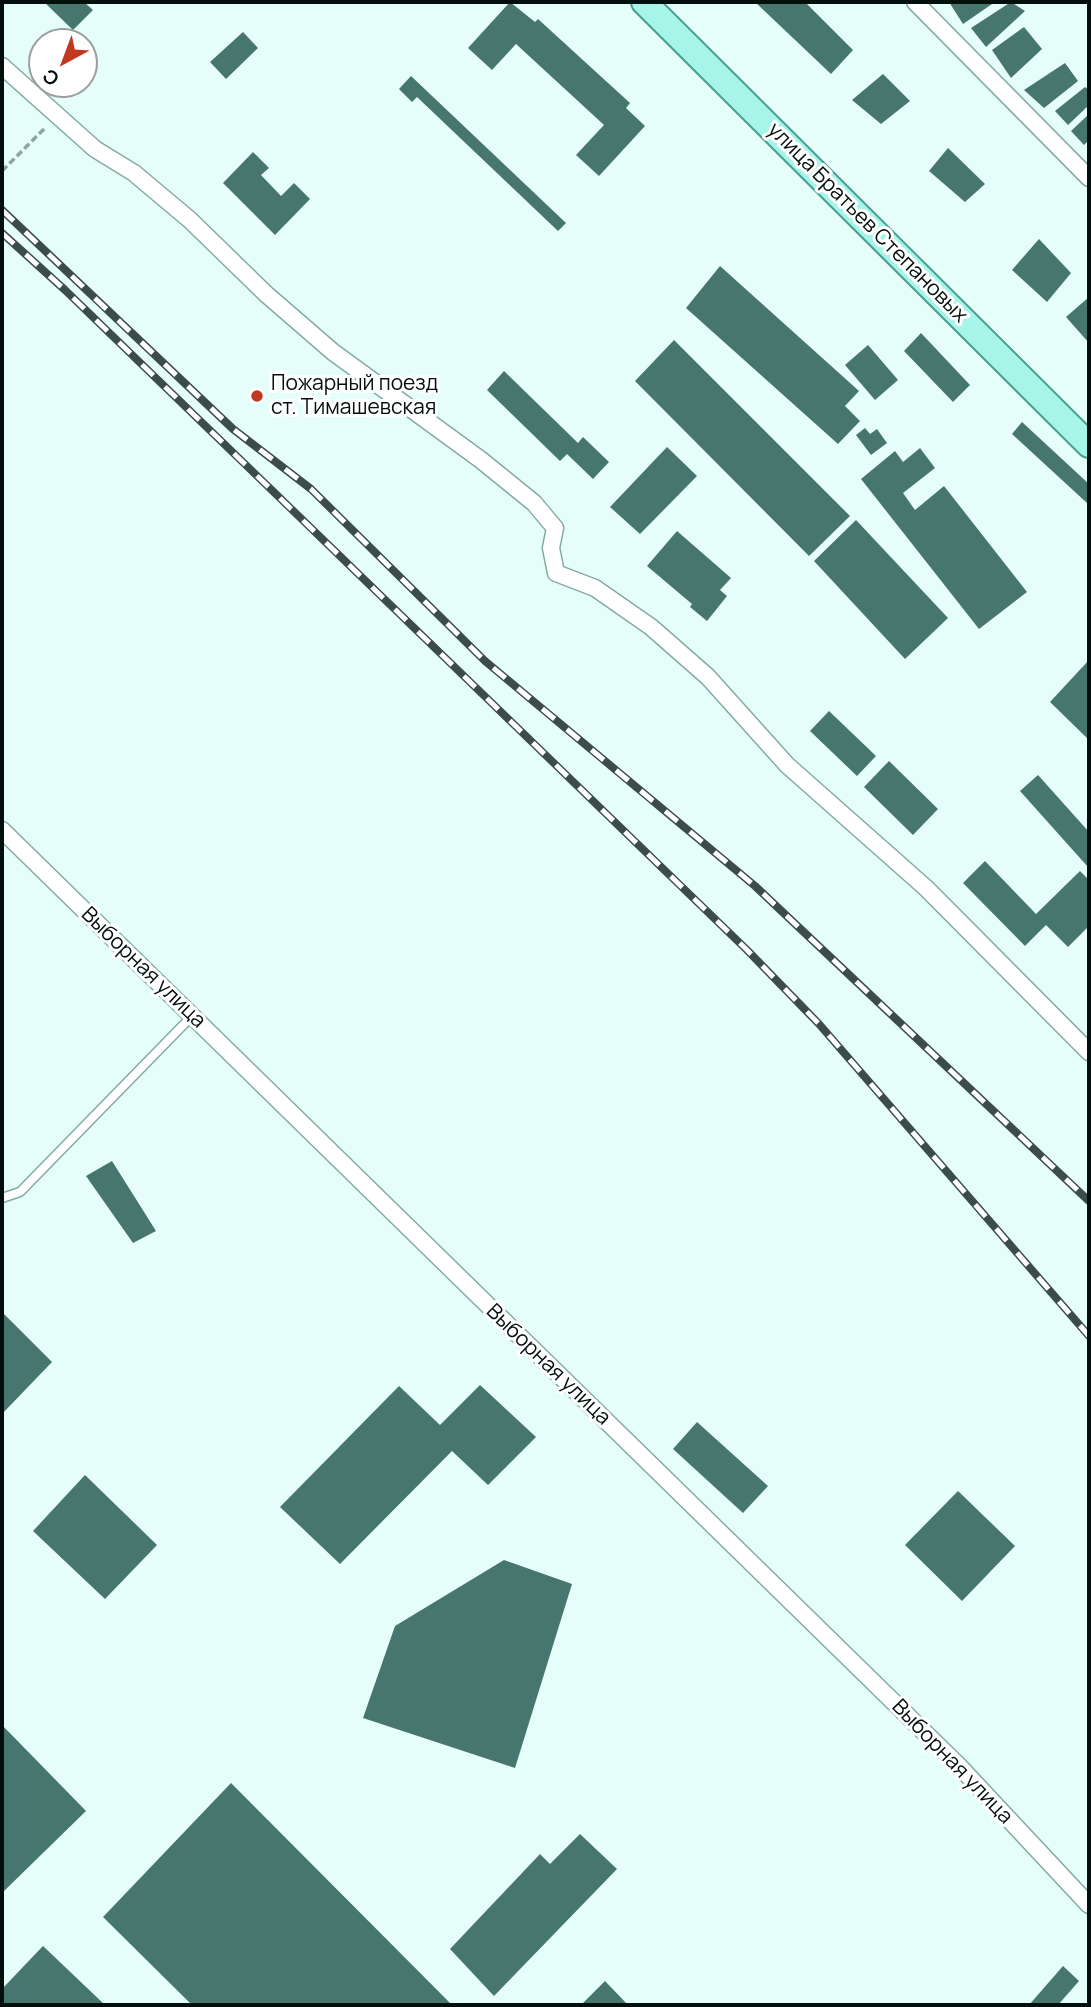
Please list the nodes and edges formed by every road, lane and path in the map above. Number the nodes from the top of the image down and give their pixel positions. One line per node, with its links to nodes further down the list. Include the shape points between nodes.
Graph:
1 (644, 2): 7 (main road, улица Братьев Степановых)
2 (915, 2): 6 (street)
3 (2, 66): 4 (street)
4 (58, 116): 5 (path); 10 (street, via 190,220 333,352 534,503 555,528 551,548 556,573 594,588 651,627 708,677 787,765 926,888)
5 (2, 171)
6 (1089, 178)
7 (1089, 444)
8 (2, 830): 9 (street, Выборная улица)
9 (192, 1016): 11 (lane, via 20,1192); 12 (street, Выборная улица, via 959,1766)
10 (1089, 1052)
11 (2, 1198)
12 (1089, 1905)

